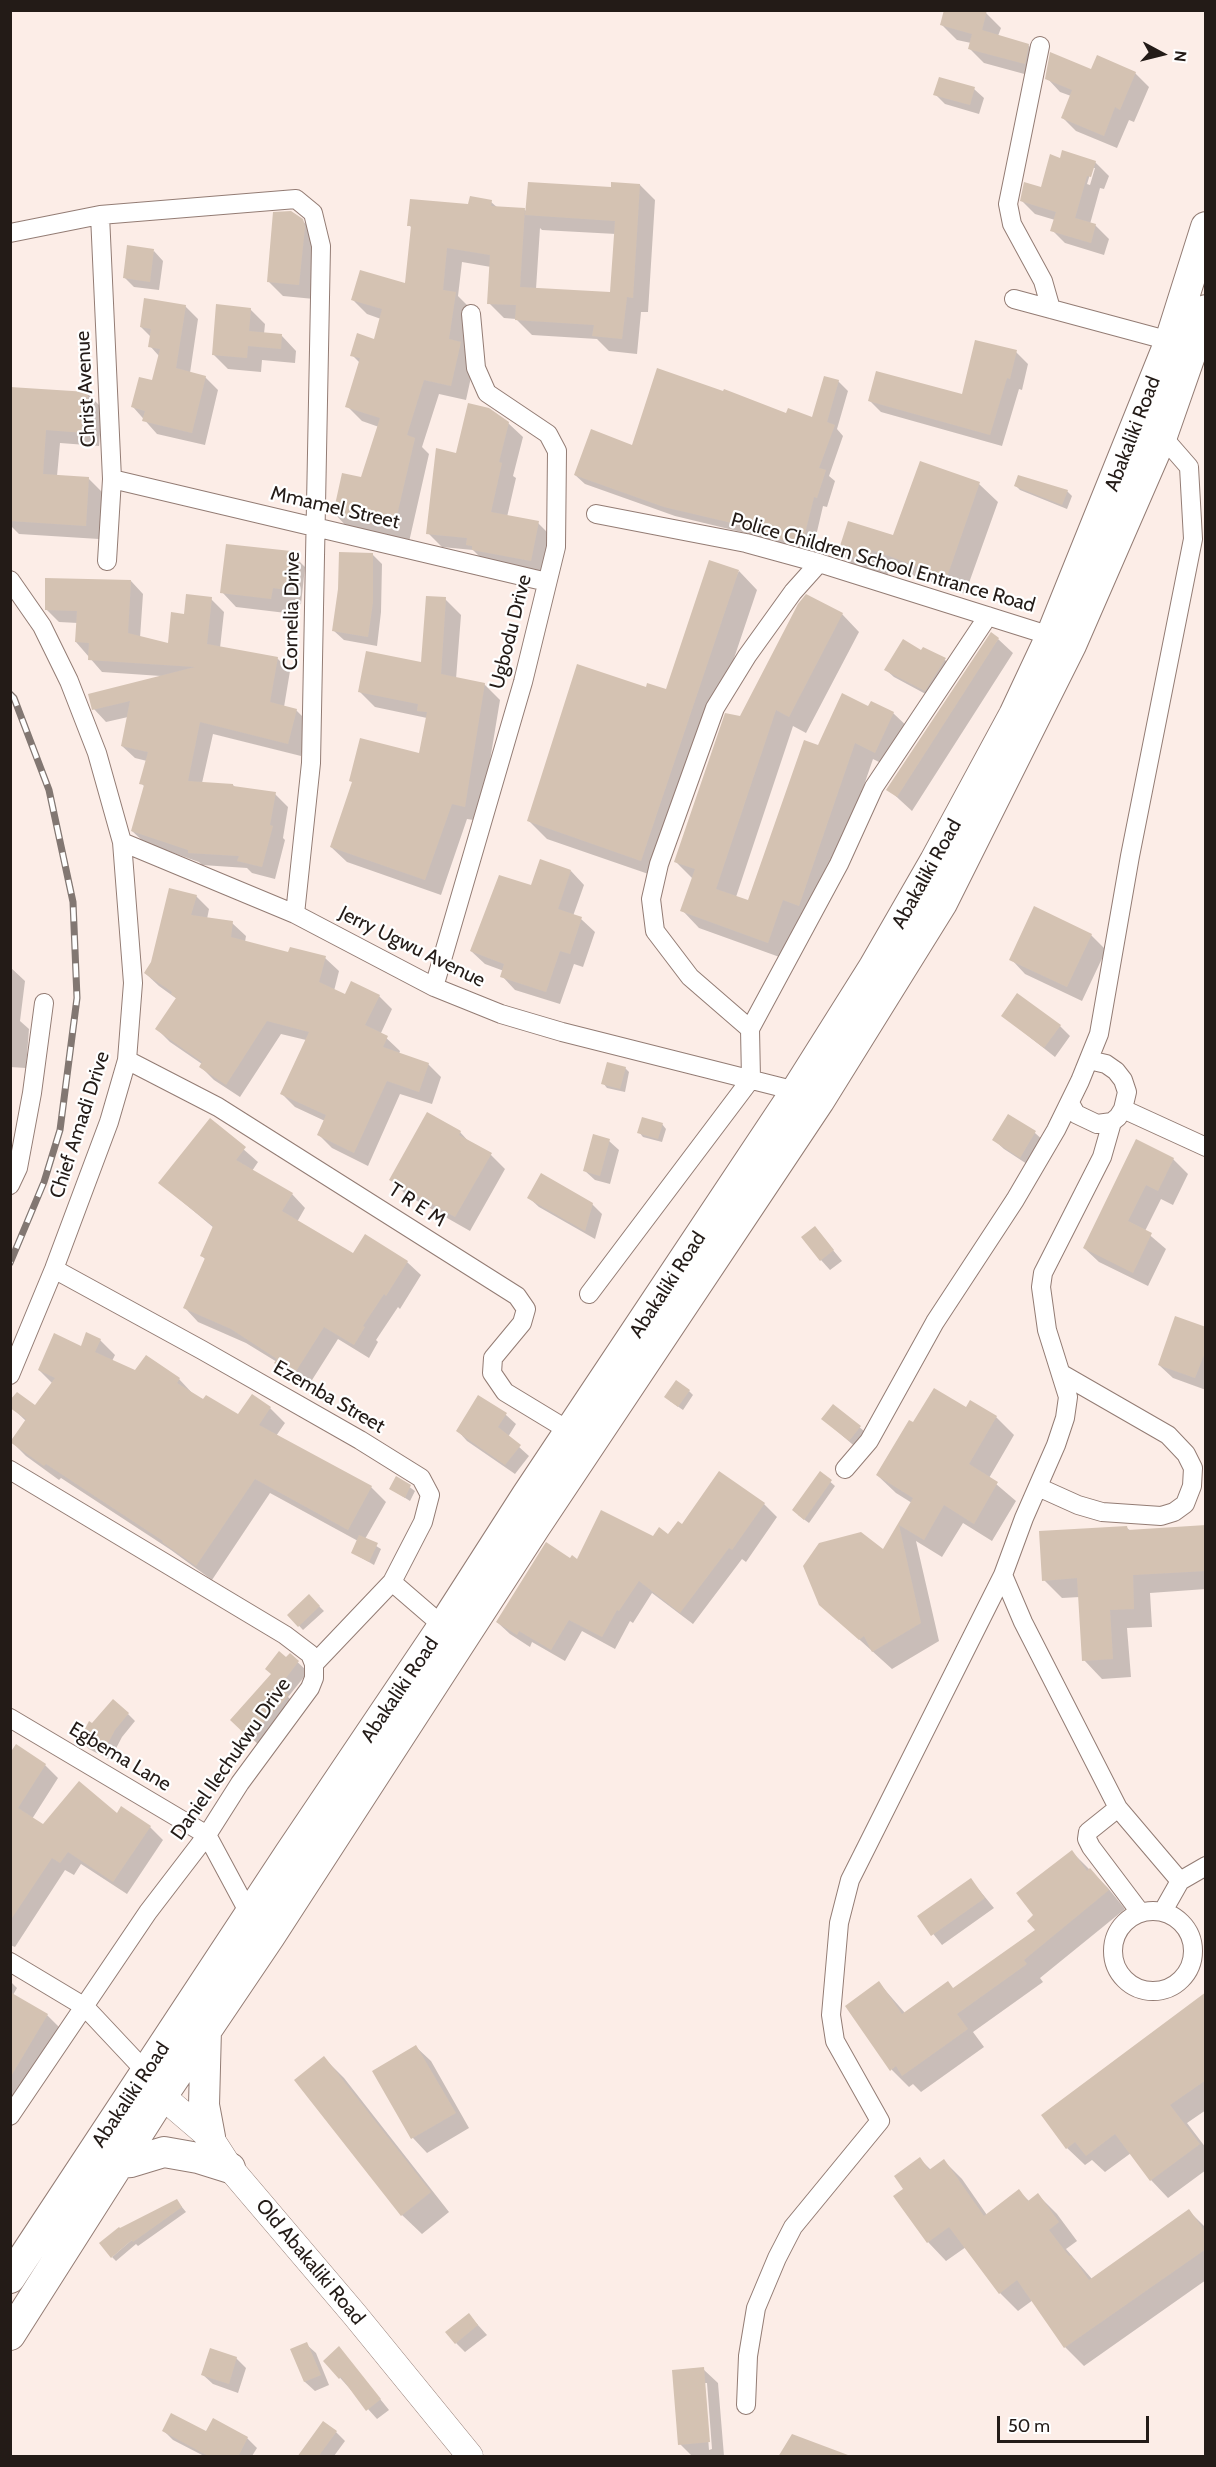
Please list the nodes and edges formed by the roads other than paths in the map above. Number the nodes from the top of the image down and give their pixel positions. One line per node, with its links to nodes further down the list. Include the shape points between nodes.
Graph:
1 (1040, 46): 6 (street, via 1008,204 1012,224 1043,281)
2 (100, 215): 4 (street, Cornelia Drive); 12 (street, Christ Avenue); 14 (street, Cornelia Drive, via 297,199 313,213 321,246)
3 (1206, 227): 9 (highway, Abakaliki Road)
4 (10, 233)
5 (1014, 299): 6 (street)
6 (1051, 309): 9 (street)
7 (1206, 310): 10 (highway, Abakaliki Road)
8 (471, 314): 18 (street, Ugbodu Drive, via 476,368 487,393 548,434 557,451 556,547)
9 (1170, 341): 10 (highway, Abakaliki Road)
10 (1149, 431): 11 (street); 20 (highway, Abakaliki Road); 56 (highway, Abakaliki Road, via 1071,645 942,903 819,1101)
11 (1197, 468): 27 (street, via 1193,539 1099,1034)
12 (112, 479): 14 (street, Mmamel Street); 15 (street, Christ Avenue)
13 (596, 514): 16 (street, Police Children School Entrance Road, via 746,543)
14 (316, 527): 18 (street, Mmamel Street); 22 (street, Cornelia Drive, via 311,763)
15 (106, 561)
16 (819, 563): 19 (street, Police Children School Entrance Road); 25 (street, via 747,656 715,708 651,899 655,931 690,977)
17 (10, 580): 21 (street, via 42,626 69,681 97,753)
18 (547, 582): 23 (street, Ugbodu Drive, via 523,682)
19 (988, 616): 20 (street, Police Children School Entrance Road); 25 (street, via 874,787 839,864)
20 (1051, 636): 29 (highway, Abakaliki Road, via 1014,715 935,861)
21 (122, 842): 22 (street, Jerry Ugwu Avenue); 26 (street, Chief Amadi Drive, via 133,983)
22 (295, 914): 23 (street, Jerry Ugwu Avenue)
23 (434, 987): 28 (street, Jerry Ugwu Avenue, via 501,1014 562,1032)
24 (44, 1003): 33 (street, via 22,1147)
25 (750, 1029): 28 (street)
26 (127, 1060): 34 (street, Chief Amadi Drive, via 109,1122); 38 (street, T R E M, via 218,1107 517,1296 526,1309 522,1323 493,1358 492,1373 505,1392)
27 (1089, 1060): 30 (street); 31 (street, via 1106,1064 1123,1080 1127,1092)
28 (751, 1079): 29 (street, Jerry Ugwu Avenue); 35 (street)
29 (796, 1091): 38 (highway, Abakaliki Road)
30 (1070, 1102): 31 (street, via 1076,1114 1089,1122 1101,1125); 39 (street, via 1015,1200 936,1322 869,1441)
31 (1117, 1115): 32 (street); 36 (street, via 1102,1157 1043,1273 1047,1330)
32 (1206, 1147)
33 (10, 1185)
34 (54, 1269): 37 (street, Chief Amadi Drive); 43 (street, Ezemba Street, via 421,1478 430,1495 423,1522)
35 (589, 1294)
36 (1062, 1374): 41 (street, via 1068,1397 1065,1418); 41 (street, via 1167,1435 1186,1454 1193,1468 1192,1486 1185,1504 1161,1516 1102,1512)
37 (10, 1375)
38 (571, 1432): 44 (highway, Abakaliki Road)
39 (845, 1469)
40 (10, 1470): 45 (street, Daniel Ilechukwu Drive, via 285,1635 310,1654)
41 (1038, 1487): 42 (street)
42 (1003, 1575): 47 (street); 64 (street, via 850,1880 839,1923 831,2015 835,2041 880,2121 799,2220 777,2258 756,2308 748,2356)
43 (392, 1582): 44 (street); 45 (street, Ezemba Street)
44 (443, 1626): 53 (highway, Abakaliki Road)
45 (314, 1664): 48 (street, Daniel Ilechukwu Drive, via 310,1688)
46 (10, 1718): 48 (street, Egbema Lane)
47 (1118, 1808): 50 (street); 52 (street, via 1088,1832 1087,1839)
48 (207, 1835): 53 (street); 55 (street, Daniel Ilechukwu Drive, via 148,1912)
49 (1206, 1866): 50 (street)
50 (1180, 1881): 51 (street)
51 (1163, 1911): 52 (street); 52 (street, via 1183,1923 1193,1944 1190,1967 1176,1985 1154,1992 1132,1986 1116,1969 1112,1947 1121,1925)
52 (1140, 1912)
53 (250, 1915): 57 (highway, Abakaliki Road)
54 (10, 1962): 55 (street)
55 (85, 2007): 57 (street); 58 (street, Daniel Ilechukwu Drive)
56 (206, 2029): 57 (highway, Abakaliki Road); 59 (highway, via 204,2105)
57 (154, 2084): 59 (main road, Old Abakaliki Road); 60 (highway, Abakaliki Road); 62 (highway, Abakaliki Road)
58 (10, 2116)
59 (210, 2137): 61 (main road, Old Abakaliki Road)
60 (119, 2163): 61 (highway, via 164,2152); 63 (highway, Abakaliki Road)
61 (230, 2168): 65 (main road, Old Abakaliki Road)
62 (10, 2278)
63 (10, 2335)
64 (747, 2405)
65 (470, 2457)

